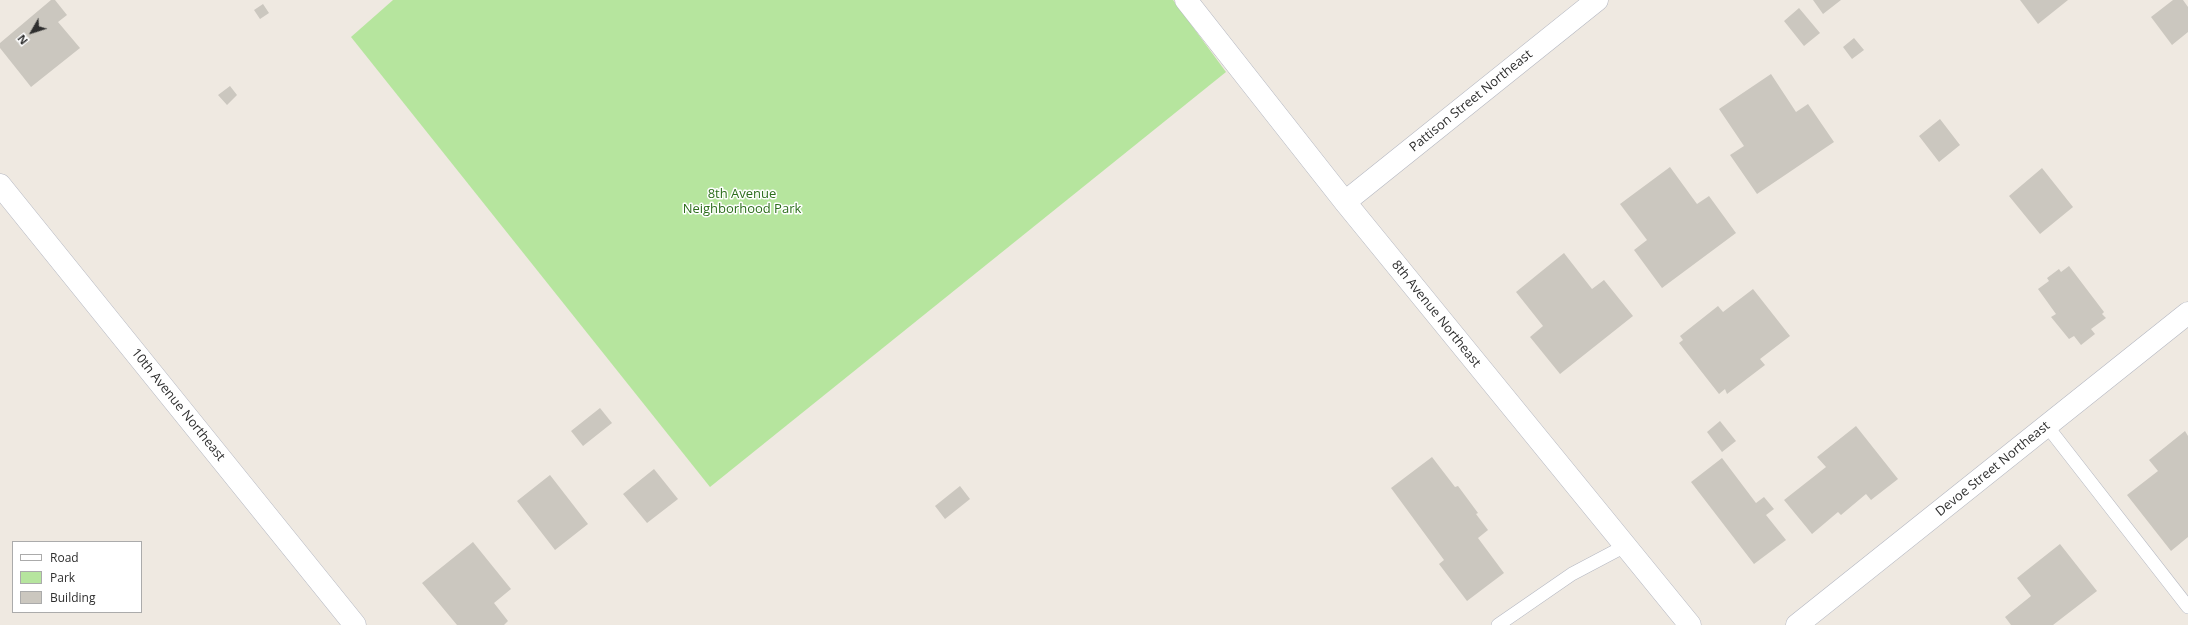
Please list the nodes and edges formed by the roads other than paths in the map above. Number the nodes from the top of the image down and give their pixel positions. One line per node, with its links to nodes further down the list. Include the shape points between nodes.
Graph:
1 (1186, 0): 4 (street, 8th Avenue Northeast)
2 (1597, 0): 4 (street, Pattison Street Northeast)
3 (0, 185): 9 (street, 10th Avenue Northeast)
4 (1345, 202): 7 (street, 8th Avenue Northeast)
5 (2188, 313): 6 (street, Devoe Street Northeast)
6 (2047, 426): 8 (lane); 12 (street, Devoe Street Northeast)
7 (1625, 546): 10 (lane, via 1572,574); 11 (street, 8th Avenue Northeast)
8 (2188, 607)
9 (355, 625)
10 (1498, 625)
11 (1690, 625)
12 (1798, 625)

